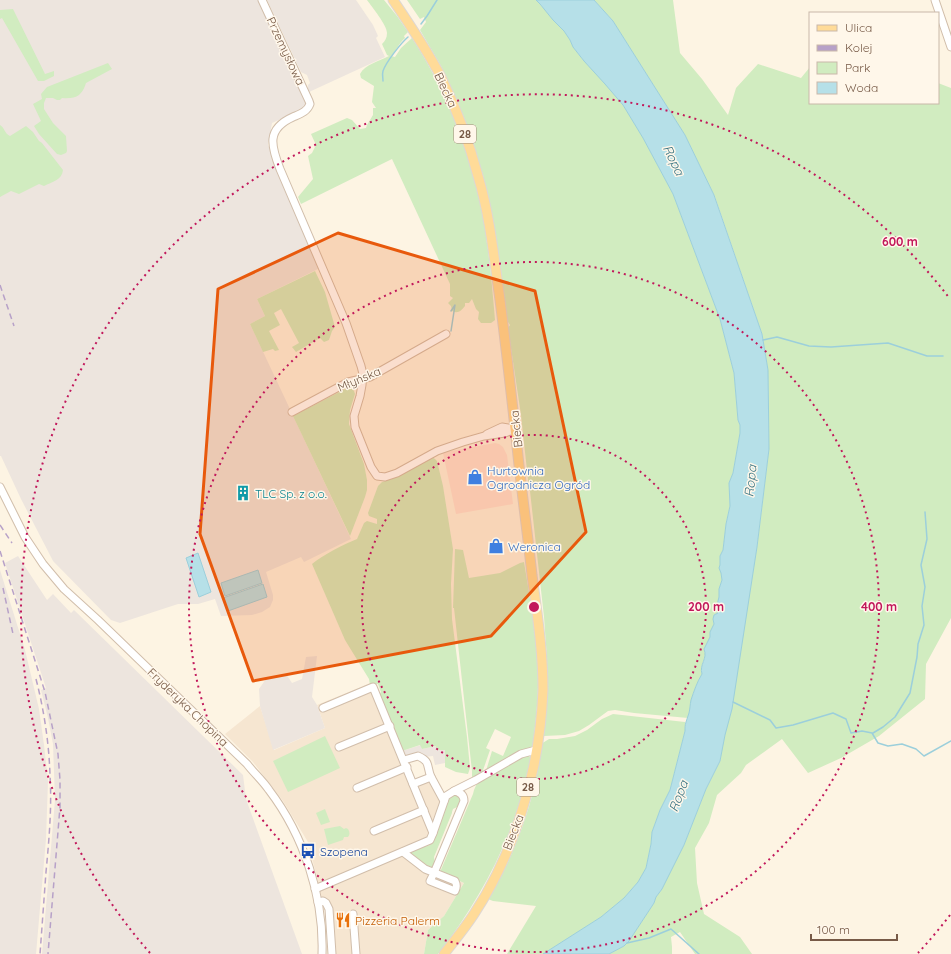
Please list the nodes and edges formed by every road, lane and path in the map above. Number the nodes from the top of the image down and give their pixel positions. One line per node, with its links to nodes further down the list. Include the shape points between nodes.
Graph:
1 (262, 0): 6 (street, Przemysłowa, via 310,104 306,110 286,120 276,130 273,140 274,152 346,323)
2 (393, 0): 8 (main road, Biecka / 28, via 441,78 462,124 478,176 491,238)
3 (935, 0): 4 (street)
4 (951, 47)
5 (446, 334): 6 (street, Młyńska)
6 (363, 379): 7 (street, Młyńska, via 348,382); 8 (street, via 354,421 371,468 377,476 397,473 437,451)
7 (292, 412)
8 (515, 429): 13 (main road, Biecka / 28, via 542,663 541,719)
9 (0, 487): 26 (street, Fryderyka Chopina, via 25,537 64,589 247,764 269,790 287,816 299,841)
10 (323, 708): 11 (street, via 373,687)
11 (390, 726): 12 (street); 14 (street)
12 (339, 746)
13 (536, 750): 16 (street, via 521,754); 32 (main road, Biecka / 28, via 523,807 508,848 475,912)
14 (405, 764): 15 (street, via 418,756 426,760); 17 (street); 18 (street)
15 (431, 777): 17 (street); 20 (street)
16 (476, 780): 19 (street); 21 (street, via 469,788)
17 (413, 784): 22 (street)
18 (357, 788)
19 (454, 791): 20 (street, via 447,794); 21 (street, via 462,794)
20 (444, 801): 24 (street)
21 (464, 801): 25 (street, via 434,873)
22 (424, 810): 23 (street); 24 (street)
23 (374, 830)
24 (433, 833): 25 (street, via 430,840)
25 (403, 852): 26 (street)
26 (315, 889): 27 (street, Fryderyka Chopina)
27 (318, 902): 29 (street, Fryderyka Chopina); 30 (street, via 323,901 329,909)
28 (353, 914): 31 (street)
29 (322, 954)
30 (332, 954)
31 (356, 954)
32 (444, 954)

